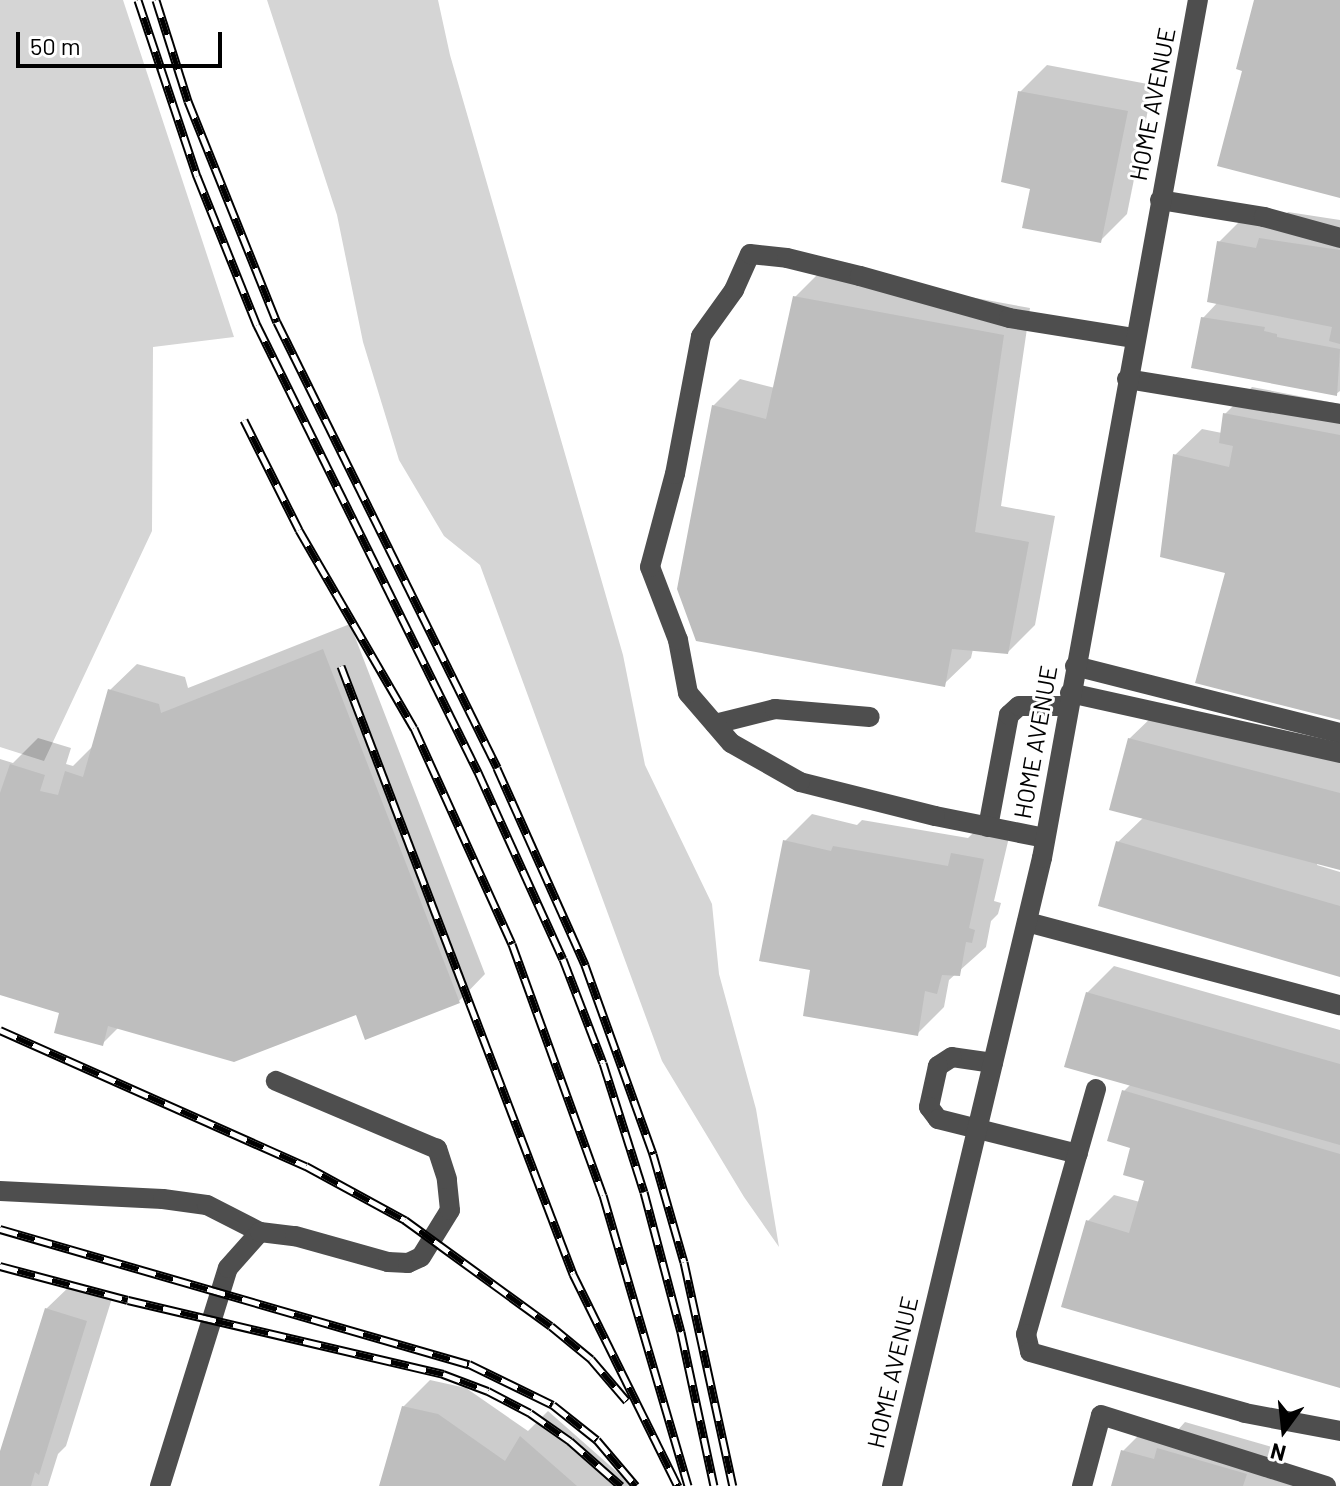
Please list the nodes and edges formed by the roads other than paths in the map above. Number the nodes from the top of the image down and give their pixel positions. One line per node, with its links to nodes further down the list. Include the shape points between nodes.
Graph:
1 (1198, 0): 2 (street, HOME AVENUE)
2 (1160, 200): 3 (street, via 1264,217); 4 (street, HOME AVENUE)
3 (1340, 238)
4 (1134, 338): 5 (street, HOME AVENUE); 10 (street, via 1009,318 860,276 750,254 734,290 701,336 675,474 650,567 678,640 688,693)
5 (1127, 379): 6 (street); 7 (street, HOME AVENUE)
6 (1340, 414)
7 (1075, 666): 8 (street, HOME AVENUE); 11 (street)
8 (1069, 699): 12 (street); 13 (street, via 1019,706 1009,715); 14 (street, HOME AVENUE)
9 (870, 717): 10 (street, via 775,709)
10 (715, 724): 13 (street, via 731,743 800,782)
11 (1340, 733)
12 (1340, 753)
13 (988, 827): 14 (street)
14 (1045, 838): 15 (street, HOME AVENUE)
15 (1027, 922): 16 (street); 17 (street, HOME AVENUE)
16 (1340, 1005)
17 (993, 1063): 20 (street, HOME AVENUE); 20 (street, via 952,1057 938,1066 929,1107 938,1119)
18 (276, 1081): 23 (street, via 437,1149 450,1210 421,1257 408,1263)
19 (1096, 1089): 21 (street)
20 (978, 1129): 21 (street); 26 (street, HOME AVENUE)
21 (1078, 1154): 24 (street, via 1026,1334 1030,1352 1245,1413)
22 (0, 1191): 23 (street, via 207,1205)
23 (260, 1232): 25 (street, via 228,1268)
24 (1340, 1431)
25 (160, 1486)
26 (892, 1486)
27 (1082, 1486): 28 (street, via 1101,1415)
28 (1326, 1486)

